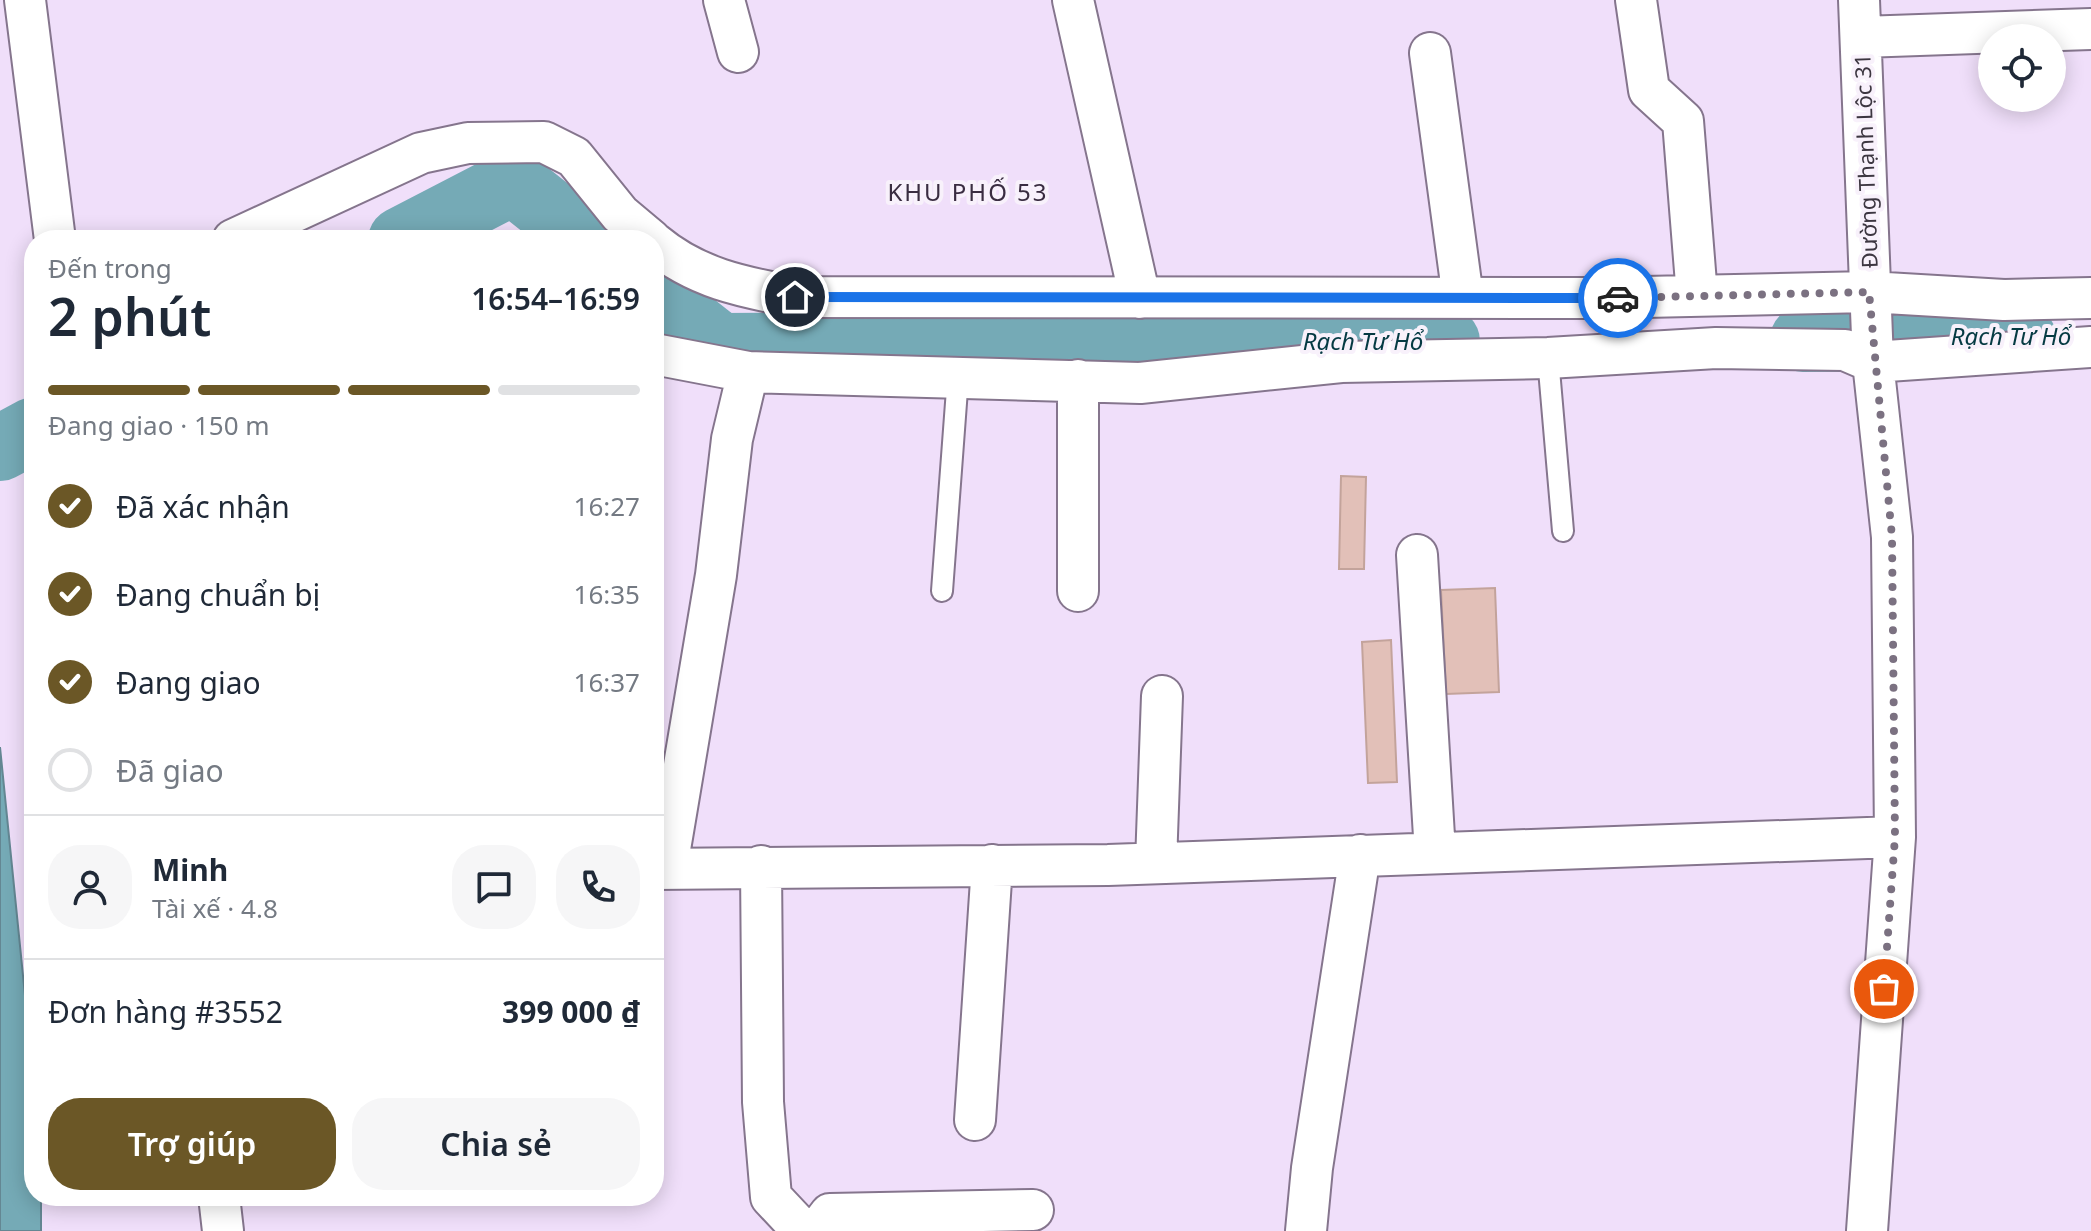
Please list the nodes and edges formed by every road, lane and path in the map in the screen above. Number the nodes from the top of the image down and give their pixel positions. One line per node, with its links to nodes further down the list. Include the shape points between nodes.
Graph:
1 (25, 0): 9 (street)
2 (724, 0): 7 (street)
3 (1073, 0): 14 (street)
4 (1636, 0): 13 (street, via 1649,90 1683,121)
5 (1860, 19): 6 (street); 17 (street, Đường Thạnh Lộc 31)
6 (2091, 29)
7 (738, 52)
8 (1430, 53): 15 (street)
9 (54, 230)
10 (255, 230): 11 (street, via 421,153 468,143 544,142 574,157)
11 (639, 230)
12 (664, 251): 14 (street, via 681,265 735,286 795,297)
13 (1697, 296): 15 (street); 17 (street)
14 (1140, 298): 15 (street)
15 (1463, 298)
16 (2091, 298): 17 (street)
17 (1870, 299): 19 (street, Đường Thạnh Lộc 31)
18 (2091, 347): 19 (street)
19 (1873, 355): 21 (street, via 1716,348); 30 (street, Đường Thạnh Lộc 31, via 1892,537)
20 (664, 356): 22 (street)
21 (1548, 358): 24 (street, via 1341,362 1140,383); 25 (lane)
22 (748, 372): 23 (street); 31 (street, via 732,439 716,575)
23 (958, 376): 24 (street); 27 (lane)
24 (1078, 380): 28 (street)
25 (1563, 531)
26 (1417, 555): 32 (street)
27 (942, 591)
28 (1078, 591)
29 (1162, 696): 34 (street)
30 (1895, 837): 32 (street); 45 (street, Đường Thạnh Lộc 31)
31 (664, 852)
32 (1435, 853): 33 (street)
33 (1360, 855): 34 (street); 44 (street)
34 (1156, 863): 35 (street)
35 (992, 865): 36 (street); 38 (street)
36 (761, 866): 37 (street); 42 (street, via 763,1102 771,1197)
37 (664, 868)
38 (975, 1120)
39 (220, 1206): 41 (street)
40 (1033, 1210): 43 (street, via 830,1214)
41 (223, 1231)
42 (803, 1231)
43 (817, 1231)
44 (1306, 1231)
45 (1867, 1231)

